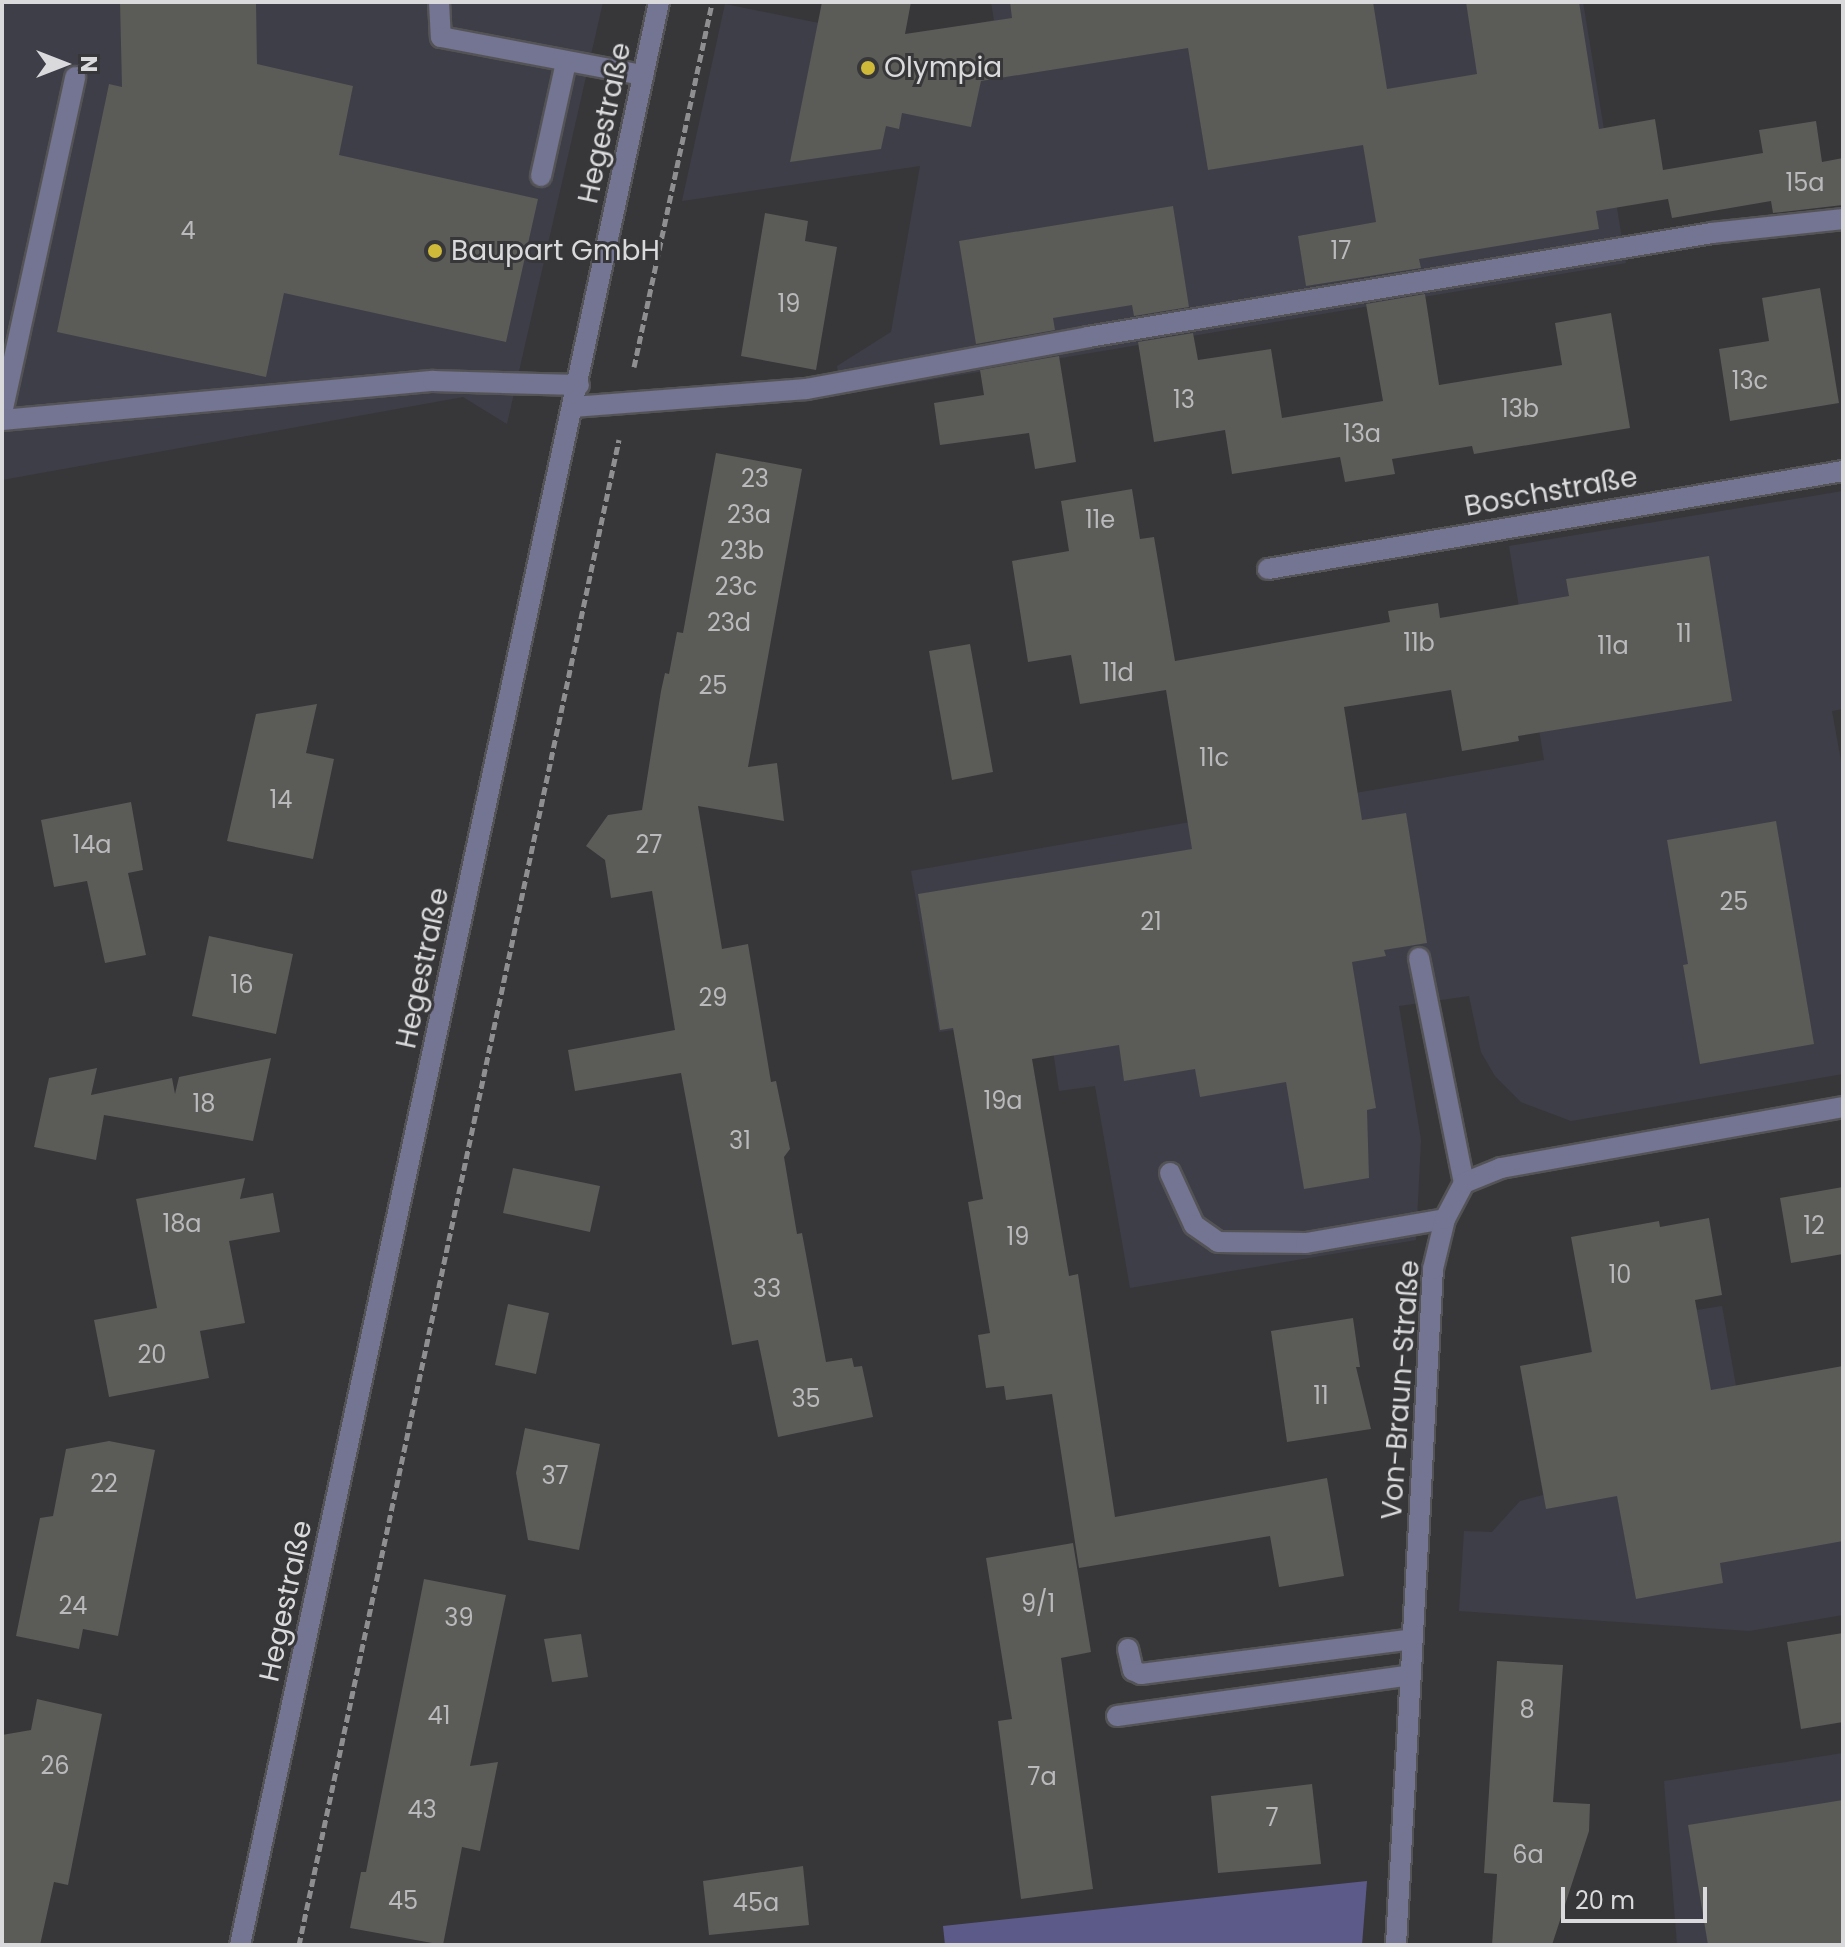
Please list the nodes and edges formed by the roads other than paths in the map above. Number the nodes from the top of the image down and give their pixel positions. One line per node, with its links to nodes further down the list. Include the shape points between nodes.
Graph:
1 (439, 2): 3 (street, via 441,37)
2 (659, 2): 4 (street, Hegestraße)
3 (566, 62): 4 (street); 6 (street)
4 (643, 75): 8 (street, Hegestraße)
5 (75, 77): 10 (street)
6 (541, 176)
7 (1843, 219): 9 (street, via 1712,233 806,389)
8 (579, 385): 9 (street, Hegestraße); 11 (street, via 433,381)
9 (573, 407): 23 (street, Hegestraße)
10 (2, 413)
11 (2, 420)
12 (1843, 471): 13 (street, Boschstraße)
13 (1268, 569)
14 (1419, 958): 17 (street)
15 (1843, 1107): 17 (street, via 1501,1168)
16 (1170, 1173): 18 (street, via 1194,1225 1218,1242 1306,1243)
17 (1464, 1183): 18 (street, Von-Braun-Straße)
18 (1445, 1219): 19 (street, Von-Braun-Straße, via 1433,1269)
19 (1413, 1639): 20 (street, via 1141,1674 1133,1670); 21 (street, Von-Braun-Straße)
20 (1128, 1649)
21 (1411, 1675): 22 (street); 24 (street, Von-Braun-Straße)
22 (1117, 1716)
23 (240, 1945)
24 (1396, 1945)

